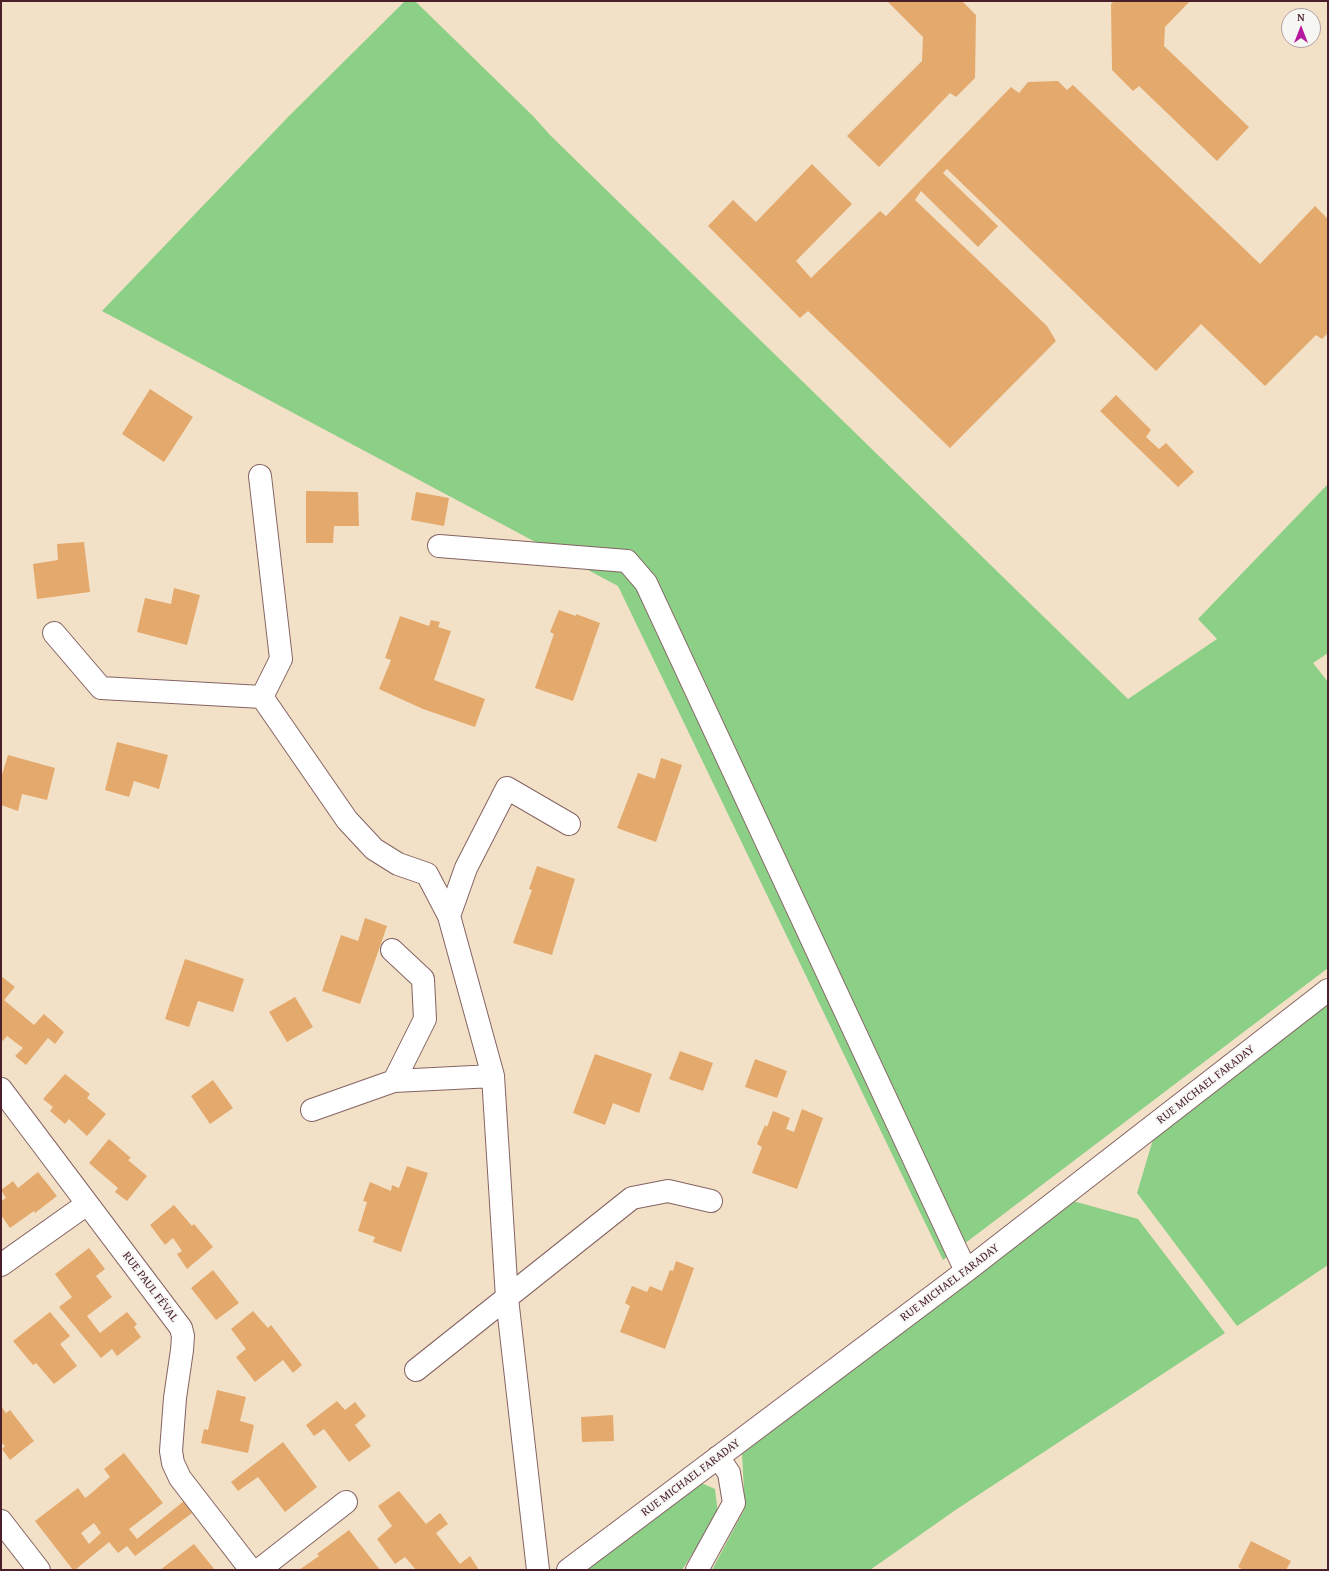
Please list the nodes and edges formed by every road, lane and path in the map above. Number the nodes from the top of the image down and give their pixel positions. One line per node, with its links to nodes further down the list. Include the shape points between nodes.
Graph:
1 (260, 476): 4 (street, via 281,659)
2 (439, 546): 16 (street, via 627,561 646,583)
3 (54, 633): 4 (street, via 102,688)
4 (262, 697): 6 (street, via 347,820 374,849 398,864 427,874)
5 (569, 824): 6 (street, via 507,788 466,868)
6 (449, 916): 9 (street)
7 (392, 950): 10 (street, via 423,979 425,1019)
8 (1328, 990): 16 (street, RUE MICHAEL FARADAY)
9 (493, 1076): 10 (street); 17 (street)
10 (394, 1081): 12 (street)
11 (1, 1089): 14 (street, RUE PAUL FÉVAL)
12 (312, 1110)
13 (711, 1201): 17 (street, via 668,1191 632,1198)
14 (87, 1204): 15 (street); 23 (street, RUE PAUL FÉVAL, via 180,1328 183,1336 175,1398 171,1451 173,1463 180,1478)
15 (1, 1265)
16 (966, 1270): 19 (street, RUE MICHAEL FARADAY)
17 (507, 1298): 18 (street); 25 (street)
18 (416, 1370)
19 (718, 1457): 26 (street, RUE MICHAEL FARADAY); 27 (street, via 729,1473 734,1503)
20 (346, 1502): 24 (street)
21 (1, 1521): 22 (street)
22 (39, 1570)
23 (252, 1570)
24 (259, 1570)
25 (538, 1570)
26 (568, 1570)
27 (697, 1570)

